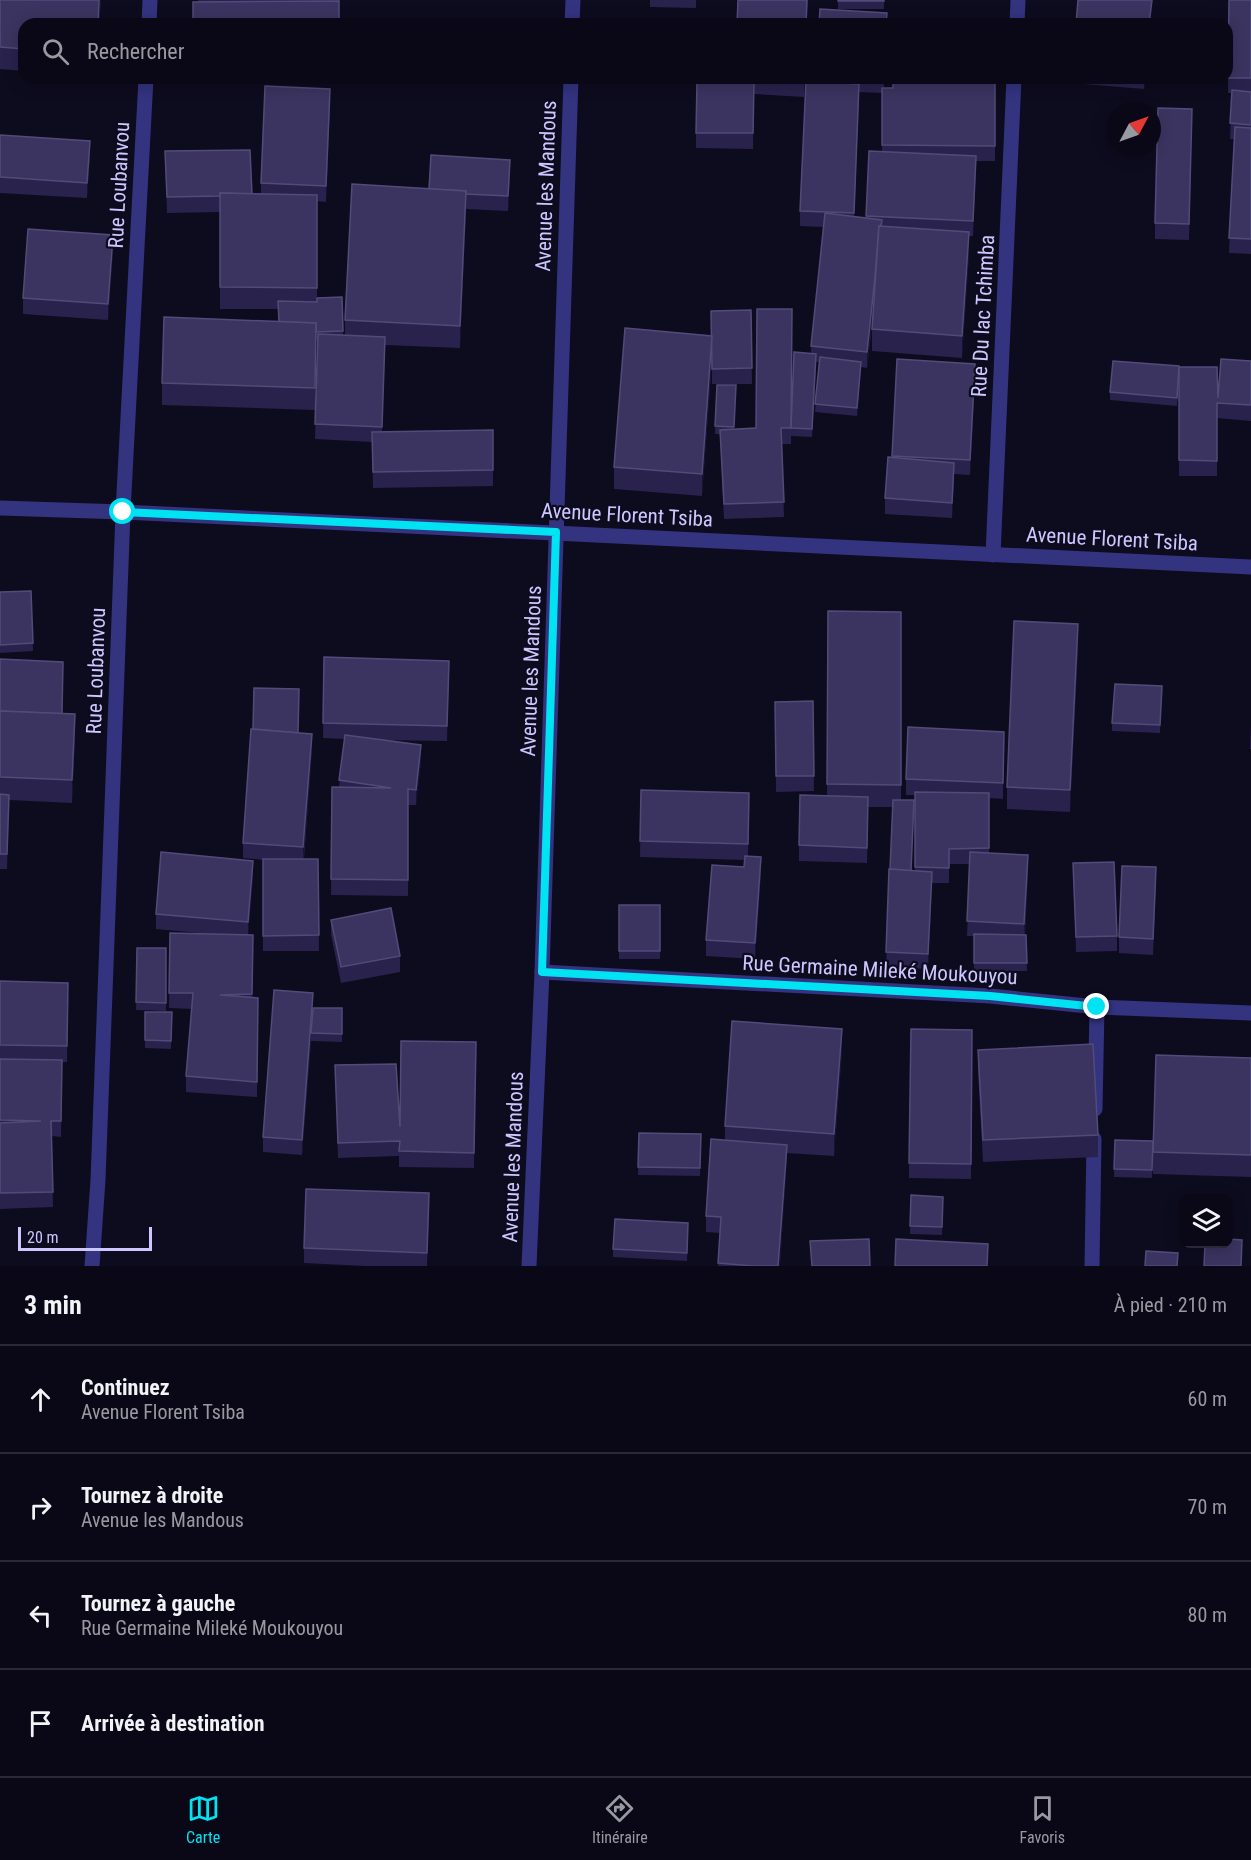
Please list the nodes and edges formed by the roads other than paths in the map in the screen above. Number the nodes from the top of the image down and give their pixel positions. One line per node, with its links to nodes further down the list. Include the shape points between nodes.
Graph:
1 (150, 0): 4 (street)
2 (573, 0): 5 (street)
3 (1018, 0): 6 (street)
4 (149, 18)
5 (572, 18)
6 (1017, 18)
7 (146, 84): 11 (street, Rue Loubanvou)
8 (571, 84): 12 (street, Avenue les Mandous)
9 (1014, 84): 13 (street, Rue Du lac Tchimba)
10 (0, 508): 11 (street, Avenue Florent Tsiba)
11 (123, 512): 12 (street, Avenue Florent Tsiba); 18 (street, Rue Loubanvou)
12 (556, 532): 13 (street, Avenue Florent Tsiba); 15 (street, Avenue les Mandous)
13 (993, 555): 14 (street, Avenue Florent Tsiba)
14 (1251, 567)
15 (542, 972): 16 (street, Rue Germaine Mileké Moukouyou, via 978,995); 19 (street, Avenue les Mandous)
16 (1097, 1007): 17 (street, Rue Germaine Mileké Moukouyou); 20 (street)
17 (1251, 1013)
18 (92, 1266)
19 (529, 1266)
20 (1092, 1266)

